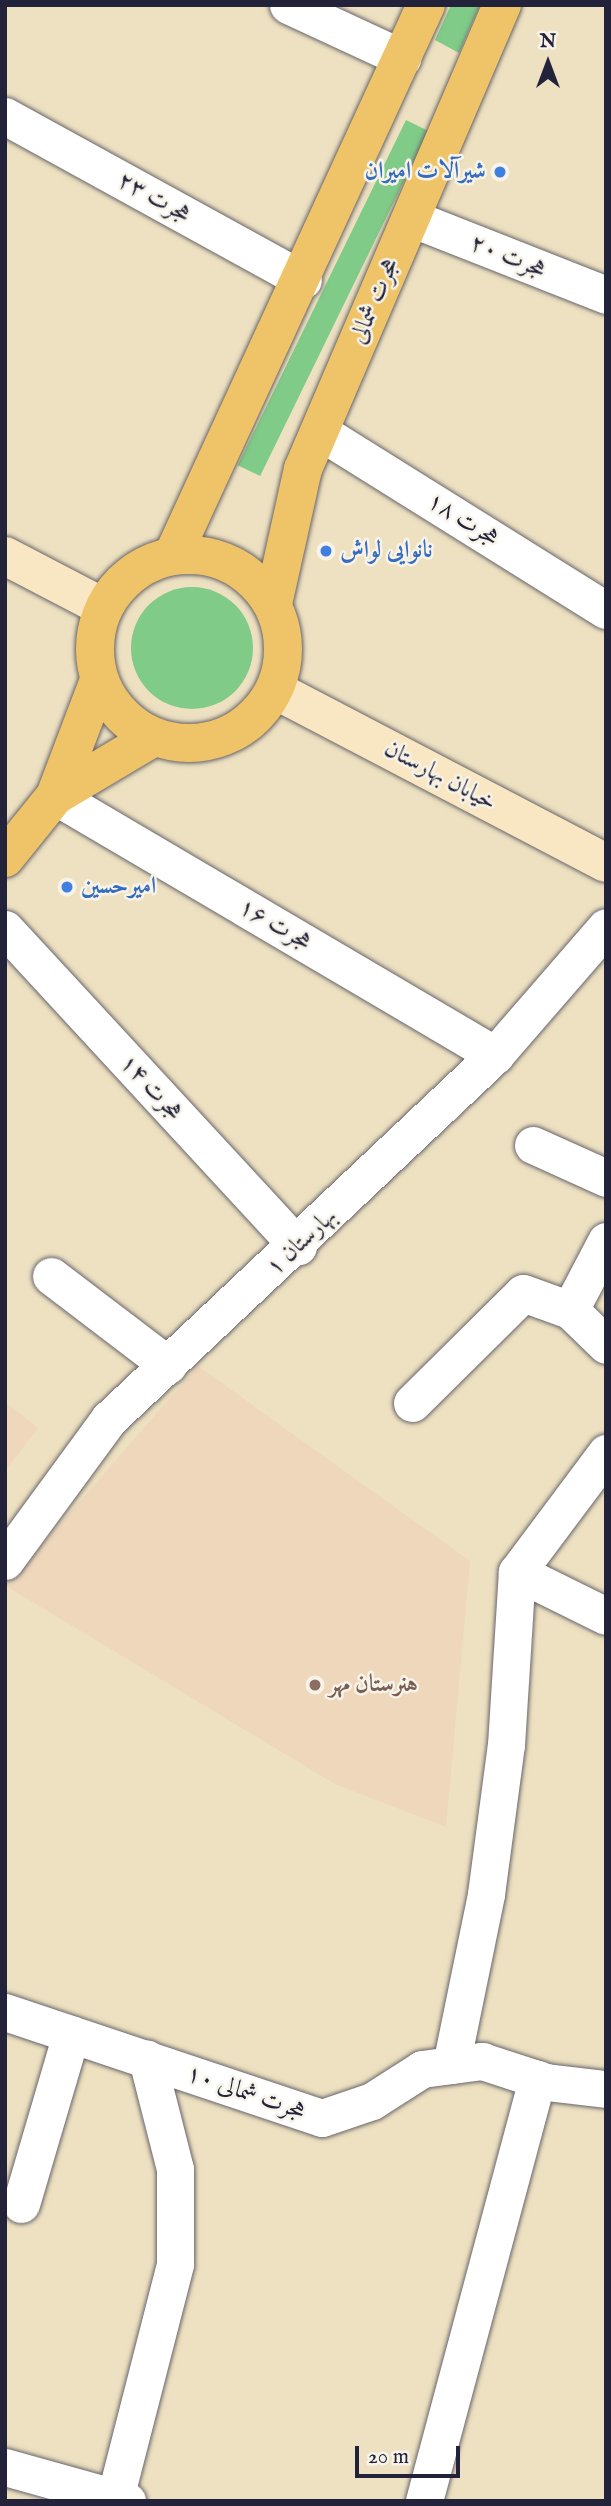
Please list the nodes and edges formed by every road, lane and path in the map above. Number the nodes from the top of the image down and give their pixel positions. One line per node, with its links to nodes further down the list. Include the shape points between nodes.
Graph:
1 (288, 5): 4 (street)
2 (426, 5): 4 (main road)
3 (502, 5): 6 (main road, هجرت شمالی)
4 (402, 58): 7 (main road)
5 (5, 116): 7 (street, هجرت ۲۳)
6 (411, 218): 8 (street, هجرت ۲۰); 9 (main road, هجرت شمالی)
7 (303, 279): 10 (main road)
8 (606, 295)
9 (319, 431): 12 (main road, هجرت شمالی, via 303,468); 14 (street, هجرت ۱۸)
10 (173, 555): 12 (main road, via 231,564); 13 (main road, via 128,577)
11 (5, 556): 13 (main road)
12 (273, 604): 16 (main road, via 284,662)
13 (103, 607): 15 (main road, via 95,631)
14 (606, 610)
15 (99, 680): 17 (main road, via 120,714); 18 (main road)
16 (275, 690): 17 (main road, via 259,713 210,741); 20 (main road, خیابان بهارستان)
17 (154, 737): 18 (main road)
18 (55, 796): 19 (main road); 23 (street, هجرت ۱۶)
19 (5, 858)
20 (606, 863)
21 (606, 927): 23 (street, بهارستان ۱)
22 (5, 929): 27 (street, هجرت ۱۴)
23 (495, 1055): 27 (street, بهارستان ۱)
24 (533, 1145): 25 (street)
25 (606, 1178)
26 (606, 1241): 29 (street)
27 (298, 1247): 31 (street, بهارستان ۱)
28 (51, 1276): 31 (street)
29 (570, 1310): 30 (street); 32 (street, via 523,1293)
30 (606, 1345)
31 (168, 1365): 34 (street, بهارستان ۱, via 109,1419)
32 (412, 1403)
33 (606, 1453): 35 (street)
34 (5, 1561)
35 (517, 1572): 36 (street); 40 (street, via 506,1745 486,1894)
36 (606, 1616)
37 (5, 2012): 38 (street, هجرت شمالی ۱۰)
38 (71, 2034): 39 (street, هجرت شمالی ۱۰); 43 (street)
39 (147, 2059): 40 (street, هجرت شمالی ۱۰, via 323,2118 372,2101 422,2069); 45 (street, via 175,2169 175,2264)
40 (451, 2065): 41 (street, هجرت شمالی ۱۰, via 482,2061)
41 (537, 2079): 42 (street, هجرت شمالی ۱۰); 46 (street)
42 (606, 2089)
43 (21, 2204)
44 (5, 2467): 45 (street)
45 (121, 2499)
46 (424, 2501)

